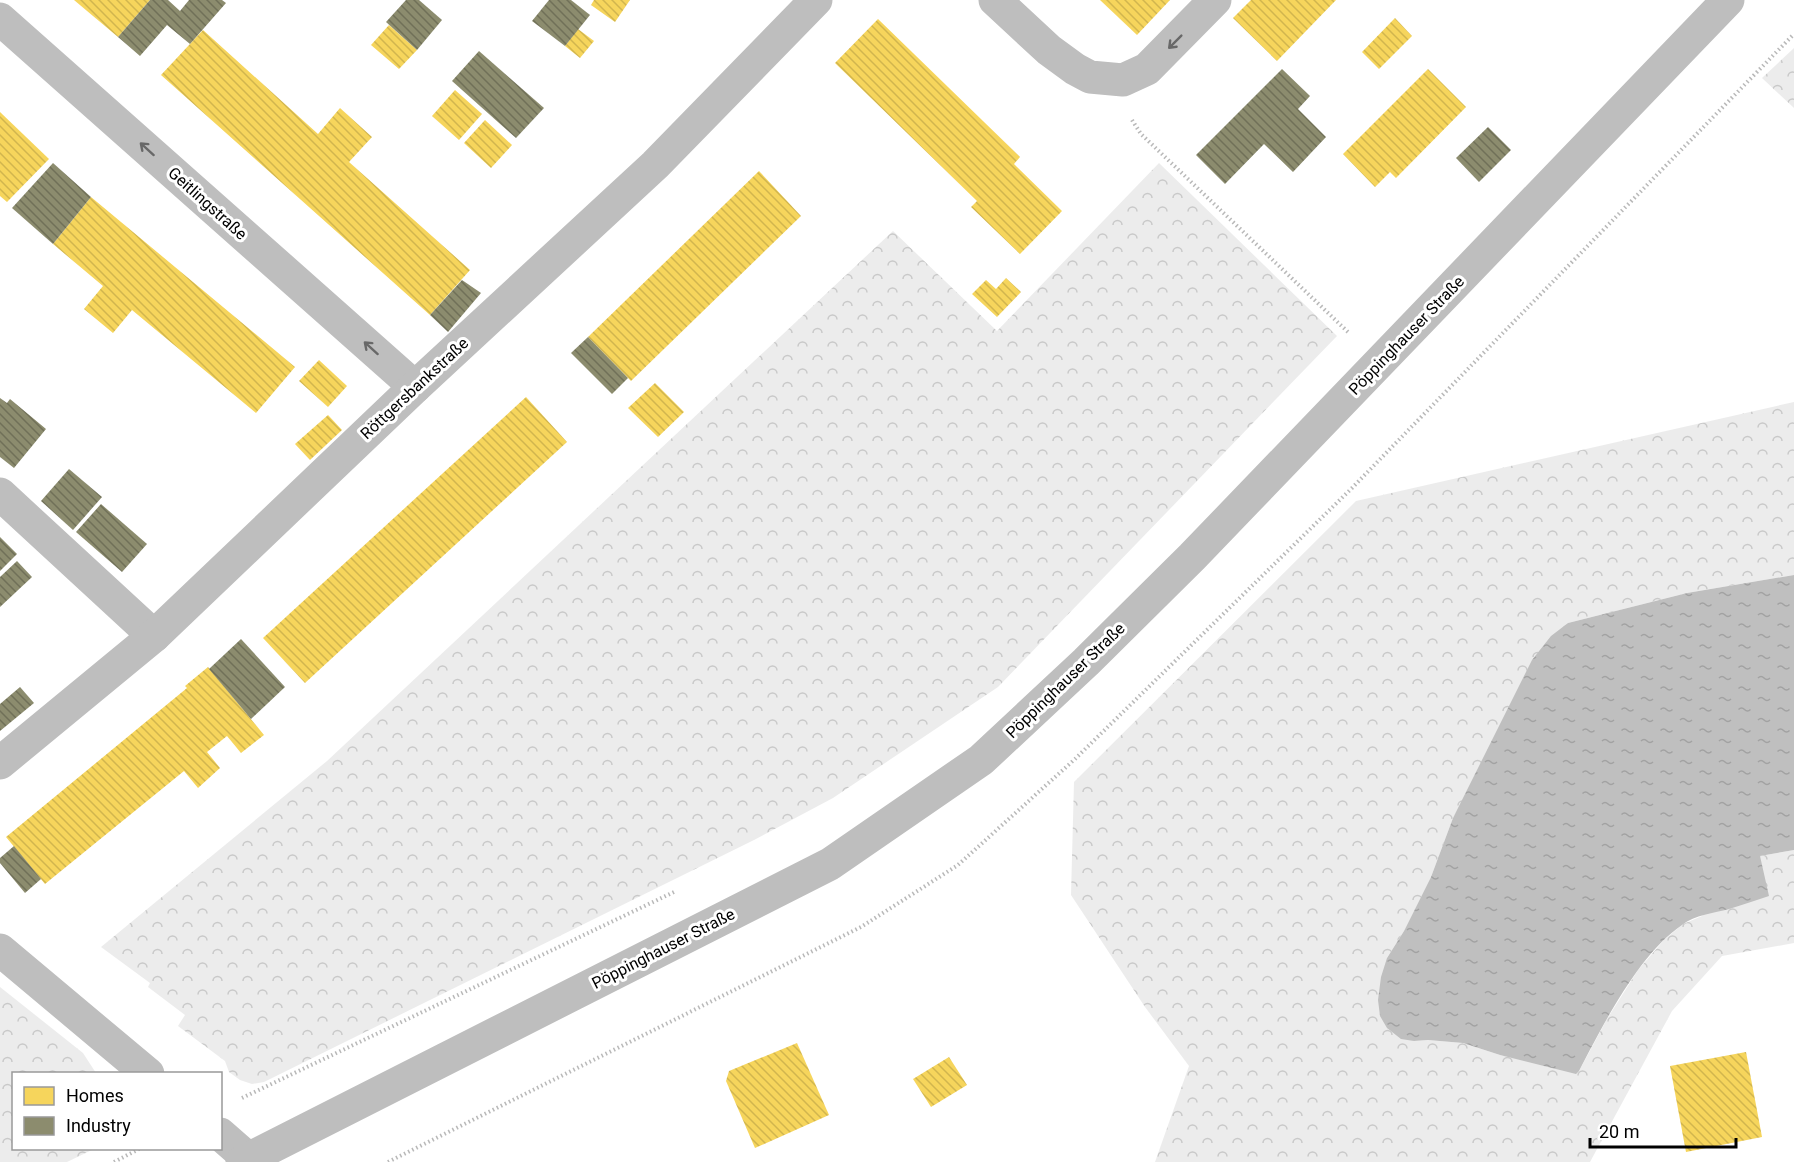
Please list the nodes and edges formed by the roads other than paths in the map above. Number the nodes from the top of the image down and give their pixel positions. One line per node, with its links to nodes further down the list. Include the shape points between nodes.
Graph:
1 (816, 0): 6 (street, Röttgersbankstraße, via 655,165)
2 (995, 0): 3 (street, one-way to 2, via 1147,69 1123,80 1090,77 1075,69)
3 (1215, 0)
4 (1728, 0): 13 (street, Pöppinghauser Straße, via 1184,565 981,760 830,864)
5 (0, 19): 6 (street, Geitlingstraße, one-way to 5)
6 (415, 387): 8 (street, Röttgersbankstraße)
7 (0, 494): 8 (street)
8 (154, 636): 9 (street, Röttgersbankstraße)
9 (0, 763)
10 (0, 950): 11 (street)
11 (146, 1072)
12 (222, 1136): 13 (street)
13 (248, 1161)

